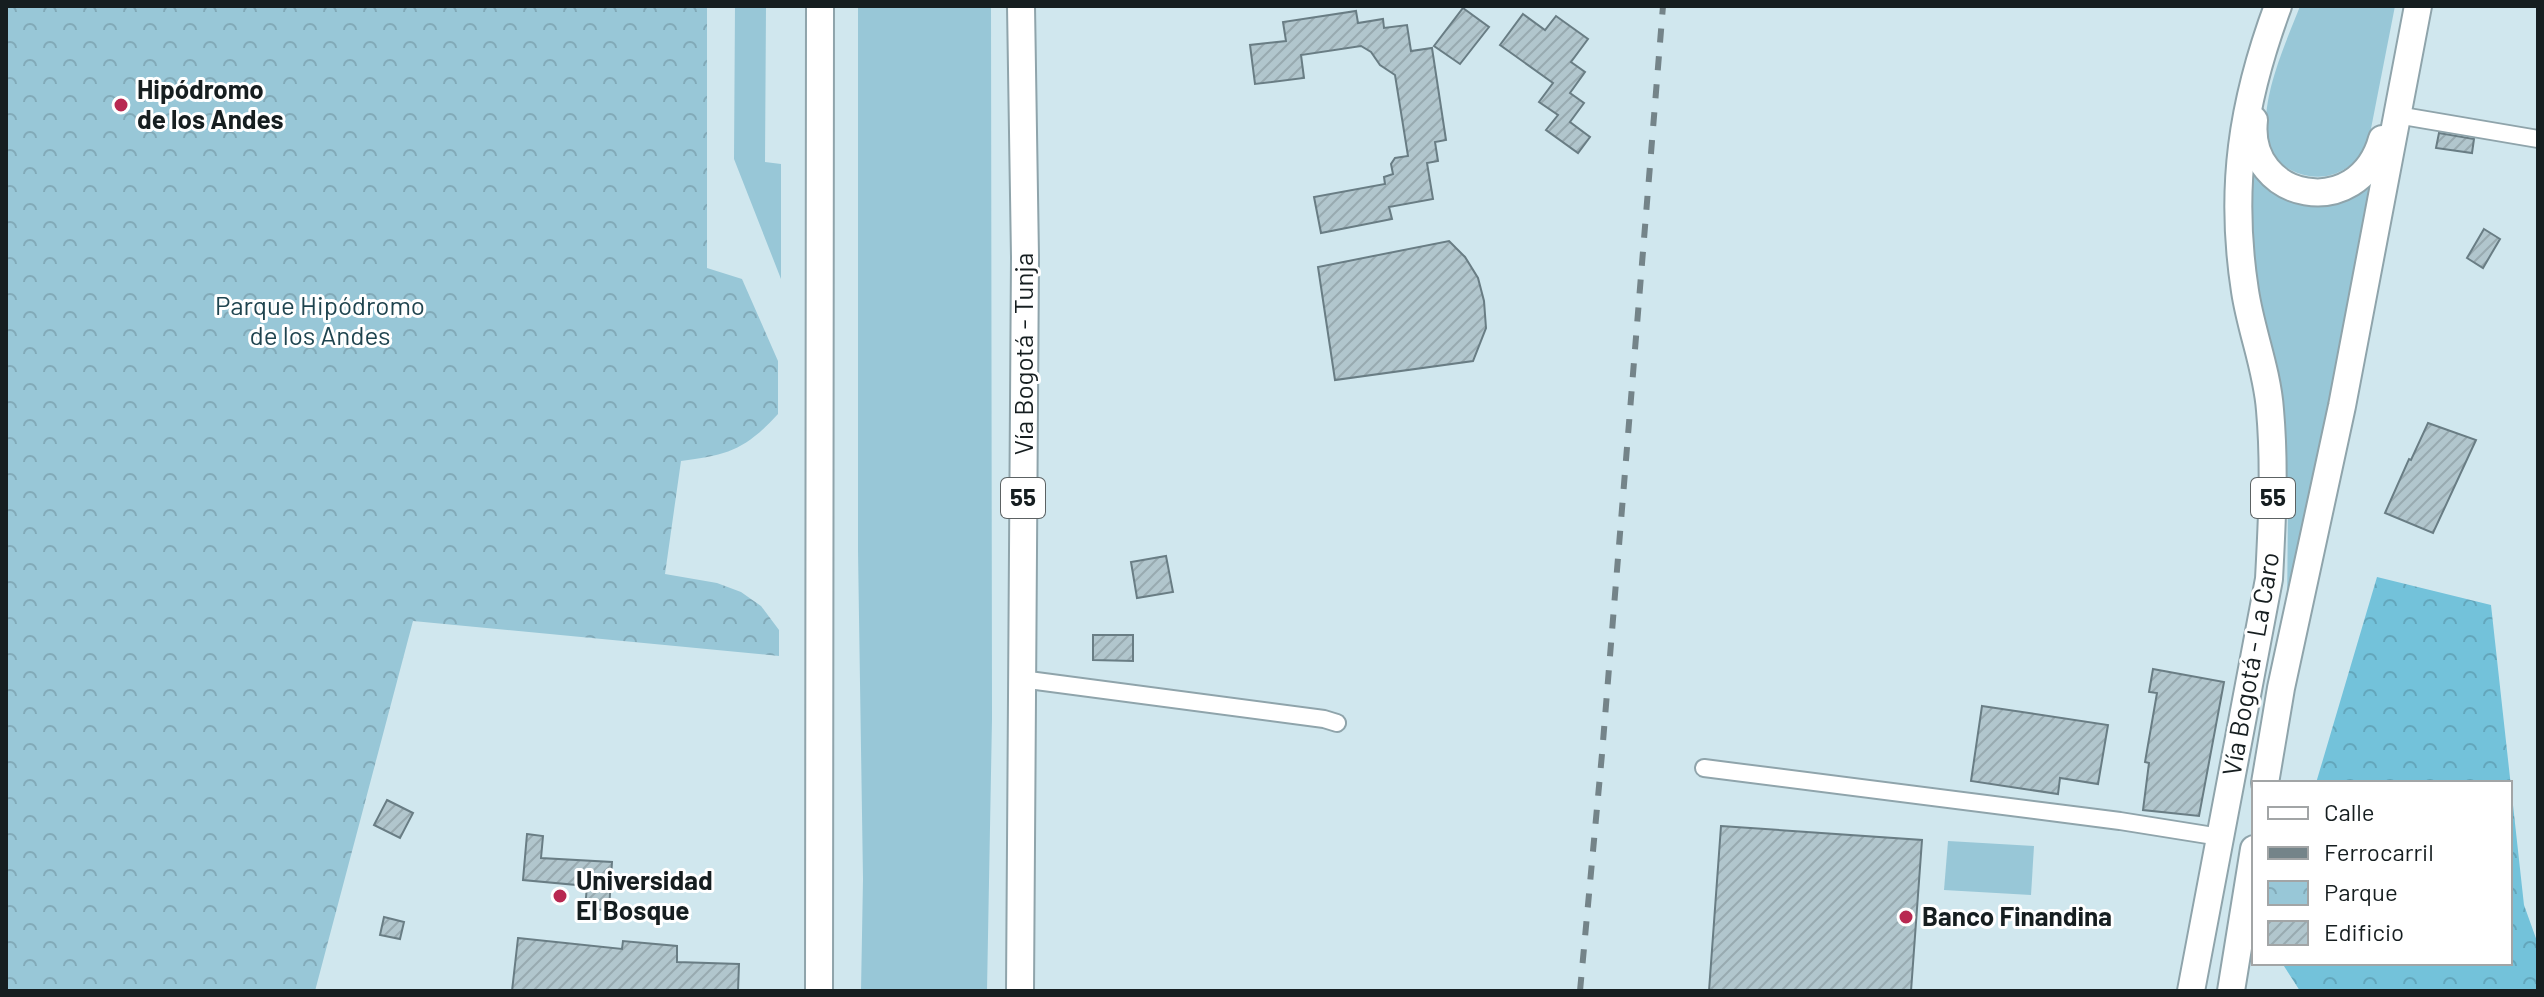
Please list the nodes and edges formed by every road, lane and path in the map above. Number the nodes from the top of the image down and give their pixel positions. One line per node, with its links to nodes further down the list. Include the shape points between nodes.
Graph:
1 (820, 6): 15 (main road)
2 (1021, 6): 9 (main road, Vía Bogotá - Tunja / 55)
3 (2278, 6): 13 (main road, Vía Bogotá - La Caro / 55, via 2258,59 2243,124 2238,237 2270,407 2269,579)
4 (2289, 6): 5 (main road, via 2268,64 2254,137 2262,160 2277,179 2298,190 2320,192 2351,184 2378,153)
5 (2407, 6)
6 (2418, 6): 7 (main road, Vía Bogotá - La Caro / 55)
7 (2397, 115): 8 (street); 12 (main road, Vía Bogotá - La Caro / 55)
8 (2538, 139)
9 (1021, 679): 10 (street); 16 (main road, Vía Bogotá - Tunja / 55)
10 (1337, 723)
11 (1704, 768): 13 (street)
12 (2265, 781)
13 (2220, 837): 17 (main road, Vía Bogotá - La Caro / 55)
14 (2252, 861): 18 (main road)
15 (819, 991)
16 (1020, 991)
17 (2191, 991)
18 (2231, 991)

